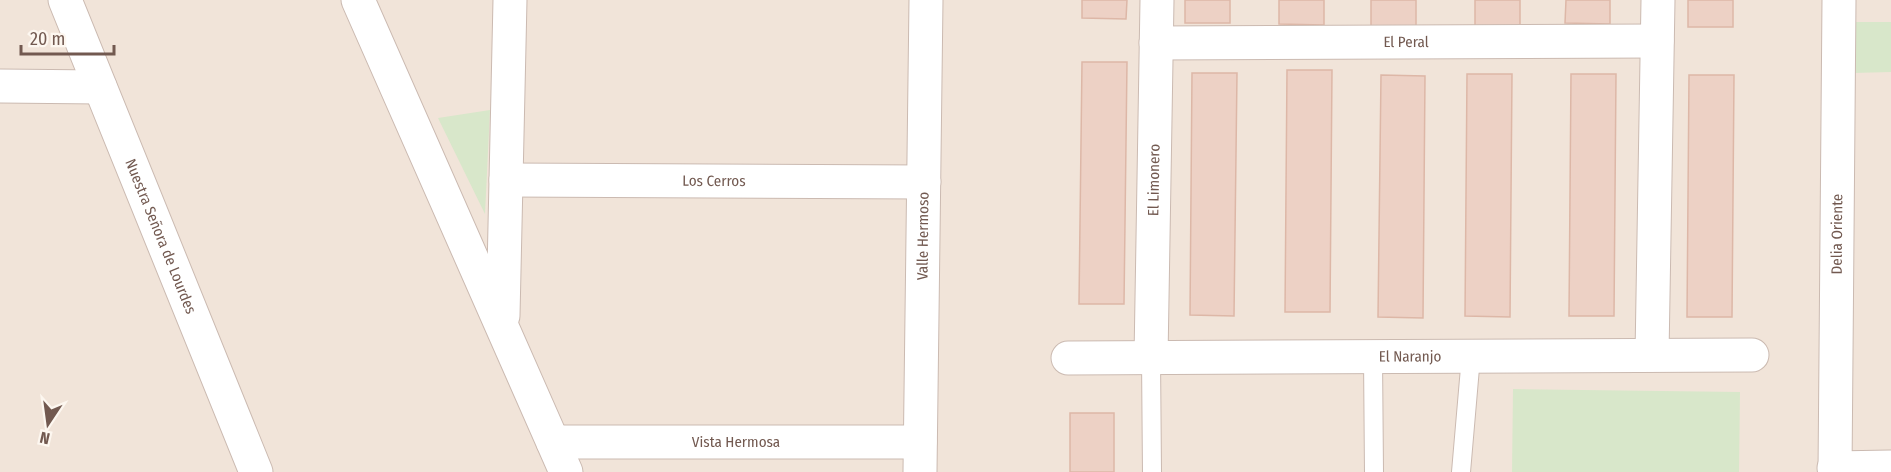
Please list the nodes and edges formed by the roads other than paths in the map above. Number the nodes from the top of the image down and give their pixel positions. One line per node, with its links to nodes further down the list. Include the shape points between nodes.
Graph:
1 (65, 0): 11 (street, Nuestra Señora de Lourdes)
2 (358, 0): 14 (street)
3 (510, 0): 12 (street)
4 (926, 0): 13 (street, Valle Hermoso)
5 (1157, 0): 9 (street, El Limonero)
6 (1658, 0): 8 (street)
7 (1839, 0): 24 (street, Delia Oriente)
8 (1657, 41): 9 (street, El Peral); 17 (street)
9 (1156, 43): 20 (street, El Limonero)
10 (0, 86): 11 (street)
11 (100, 87): 25 (street, Nuestra Señora de Lourdes)
12 (506, 180): 13 (street, Los Cerros); 14 (street)
13 (924, 182): 22 (street, Valle Hermoso)
14 (502, 327): 21 (street)
15 (1752, 355): 17 (street, El Naranjo)
16 (1471, 356): 17 (street, El Naranjo); 18 (street, El Naranjo); 29 (lane)
17 (1652, 356)
18 (1374, 357): 20 (street, El Naranjo); 28 (lane)
19 (1068, 358): 20 (street, El Naranjo)
20 (1151, 358): 27 (lane)
21 (553, 442): 22 (street, Vista Hermosa); 26 (street)
22 (920, 457)
23 (1891, 467): 24 (street, Delia Oriente)
24 (1835, 470)
25 (256, 472)
26 (566, 472)
27 (1152, 472)
28 (1374, 472)
29 (1461, 472)

